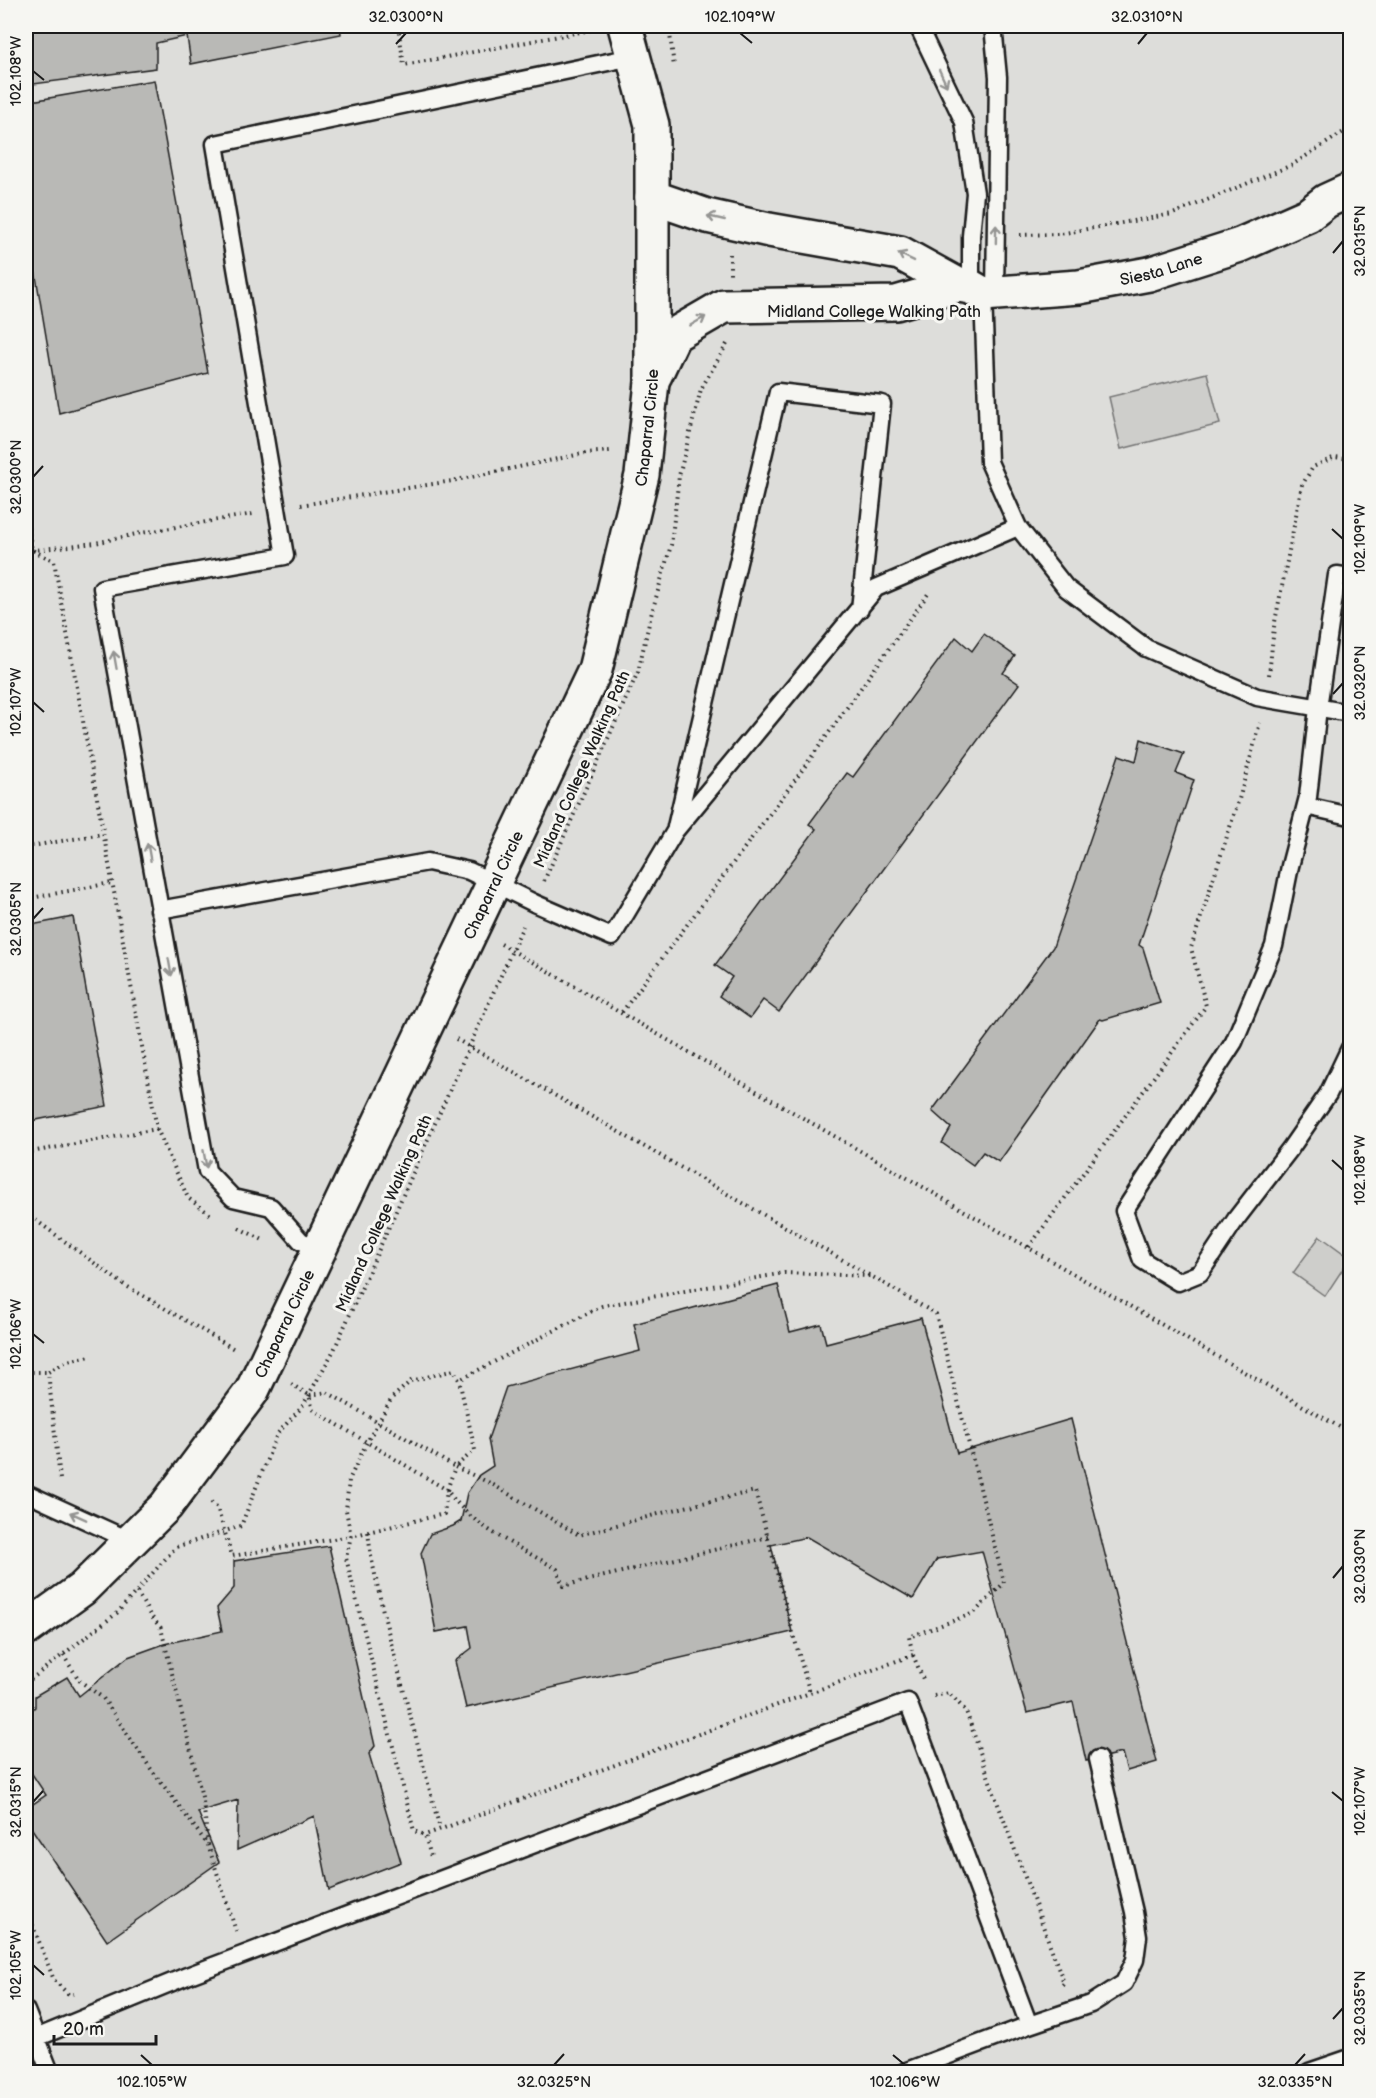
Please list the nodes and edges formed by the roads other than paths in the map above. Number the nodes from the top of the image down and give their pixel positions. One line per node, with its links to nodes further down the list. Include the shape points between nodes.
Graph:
1 (626, 26): 4 (street, Chaparral Circle)
2 (918, 26): 7 (lane, one-way to 7, via 964,122 975,193 971,236)
3 (993, 26): 7 (lane, one-way to 3, via 998,77)
4 (632, 57): 6 (street, Chaparral Circle, via 652,125); 18 (lane, one-way to 4, via 102,588 285,556 215,144)
5 (1350, 190): 7 (street, Siesta Lane, via 1308,215 1240,245 1149,274 1079,287)
6 (652, 197): 7 (street, one-way to 6, via 900,253 732,222); 8 (street, Chaparral Circle)
7 (977, 290): 8 (street, Siesta Lane, one-way to 7, via 674,335 724,306 738,315 896,303); 9 (lane, via 989,462)
8 (652, 382): 17 (street, Chaparral Circle, via 642,475 594,670)
9 (1018, 527): 11 (lane, via 876,588); 12 (lane, via 1066,588 1146,648 1257,697)
10 (1350, 577): 12 (lane, via 1337,575)
11 (860, 609): 16 (lane); 16 (lane, via 882,405 778,392)
12 (1318, 708): 13 (lane); 14 (lane)
13 (1350, 713)
14 (1306, 806): 15 (lane); 19 (lane, via 1274,946 1233,1042 1124,1211 1142,1260 1178,1282 1200,1273 1328,1095)
15 (1350, 816)
16 (675, 831): 17 (lane, via 612,937)
17 (492, 883): 18 (lane, via 469,871 428,861); 20 (street, Chaparral Circle)
18 (159, 910): 20 (lane, one-way to 20, via 207,1171 233,1198 271,1207 301,1241)
19 (1350, 1048)
20 (320, 1249): 22 (street, Chaparral Circle, via 252,1391 166,1506)
21 (26, 1493): 22 (lane, one-way to 21)
22 (131, 1541): 23 (street, Chaparral Circle, via 82,1589)
23 (26, 1629)
24 (1098, 1759): 26 (lane, via 1134,1912 1138,1936 1135,1960 1124,1983 1091,2004)
25 (26, 2011): 27 (lane)
26 (1029, 2025): 27 (lane, via 908,1702 187,1976); 30 (lane)
27 (36, 2038): 29 (lane)
28 (1350, 2058): 31 (lane)
29 (50, 2073)
30 (904, 2073)
31 (1309, 2073)

